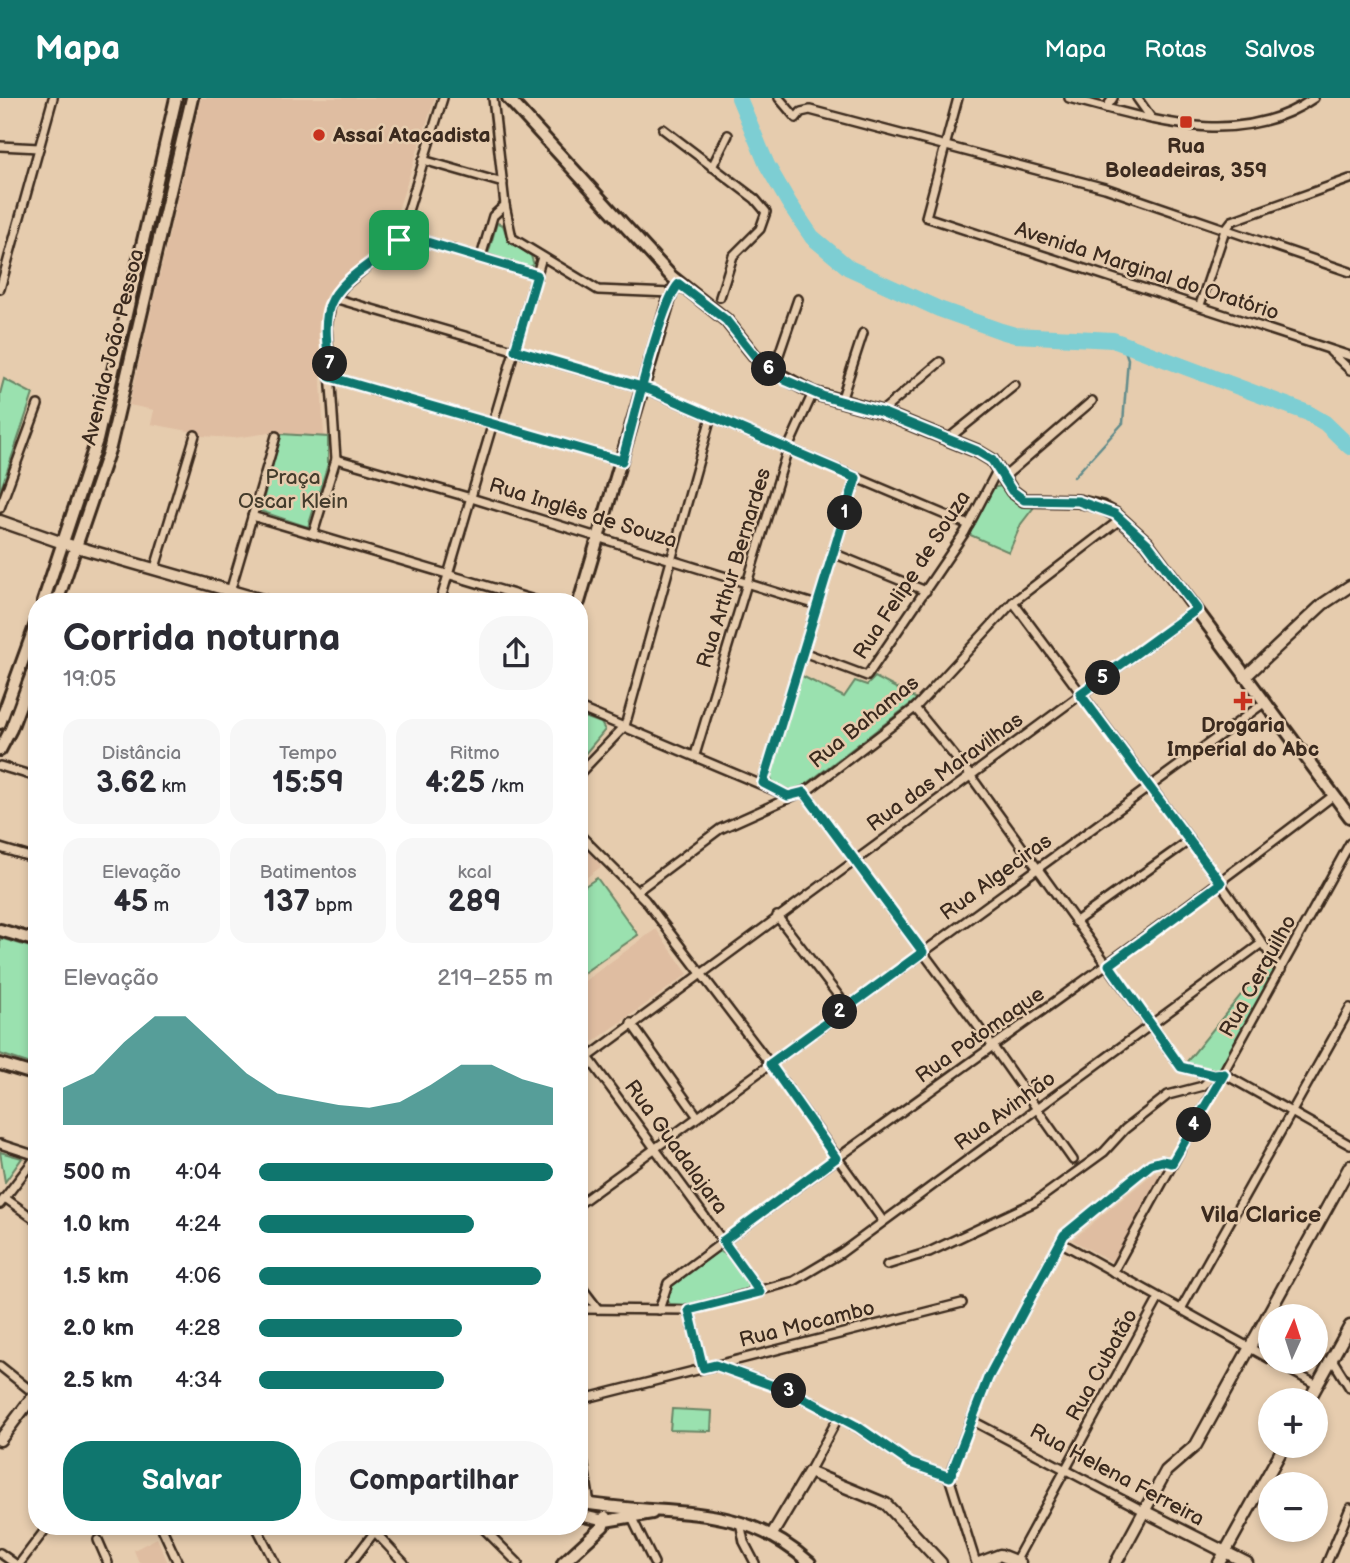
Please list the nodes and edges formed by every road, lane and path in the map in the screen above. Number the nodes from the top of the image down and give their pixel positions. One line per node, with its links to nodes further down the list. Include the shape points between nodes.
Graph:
1 (53, 98): 19 (street)
2 (176, 98): 71 (main road, Avenida João Pessoa, via 97,439)
3 (192, 98): 72 (main road, Avenida João Pessoa, via 116,422)
4 (443, 98): 20 (street)
5 (493, 98): 23 (street)
6 (508, 98): 31 (main road)
7 (779, 98): 18 (street, via 796,118 810,110)
8 (958, 98): 18 (street)
9 (1069, 98): 13 (street)
10 (1113, 98): 13 (street)
11 (1137, 98): 14 (street)
12 (1314, 98): 14 (street, via 1289,111 1230,128 1190,128)
13 (1106, 108): 14 (street)
14 (1152, 119)
15 (663, 130): 21 (street)
16 (728, 135): 21 (street)
17 (0, 146): 19 (street)
18 (946, 146): 25 (street, via 1105,188); 37 (street, Avenida Marginal do Oratório, via 926,217)
19 (39, 148): 32 (street)
20 (423, 160): 23 (street); 26 (street)
21 (712, 167): 34 (street, via 765,209 766,215 760,229 733,256)
22 (1350, 179): 25 (street, via 1242,216)
23 (503, 183): 24 (street)
24 (505, 205): 27 (street, via 493,216); 28 (street, via 512,238)
25 (1225, 230): 29 (street); 37 (street)
26 (400, 234): 27 (street); 35 (street, via 395,244)
27 (481, 257): 30 (street)
28 (542, 257): 30 (street); 33 (street, via 602,292)
29 (1350, 272)
30 (537, 275): 40 (street)
31 (679, 284): 33 (main road); 44 (main road, via 726,320 754,358)
32 (0, 289)
33 (671, 293): 47 (main road)
34 (720, 297)
35 (334, 298): 40 (street); 45 (street, via 328,319)
36 (798, 299): 44 (street)
37 (1200, 305): 39 (street, Avenida Marginal do Oratório)
38 (863, 333): 49 (street)
39 (1328, 349): 41 (street); 43 (street, Avenida Marginal do Oratório)
40 (515, 350): 47 (street); 54 (street)
41 (1350, 356)
42 (940, 362): 52 (street)
43 (1350, 370)
44 (773, 372): 48 (main road)
45 (330, 377): 54 (street); 59 (street)
46 (1015, 385): 57 (street)
47 (644, 388): 53 (street); 60 (main road)
48 (813, 393): 49 (main road); 58 (street, Rua Arthur Bernardes)
49 (841, 401): 52 (main road)
50 (1092, 401): 61 (street)
51 (38, 405): 64 (street)
52 (881, 412): 57 (main road)
53 (711, 417): 58 (street); 74 (street)
54 (493, 425): 60 (street); 63 (street)
55 (195, 435): 75 (street)
56 (276, 436): 65 (street)
57 (948, 438): 61 (main road, via 987,457)
58 (788, 448): 62 (street); 77 (street, Rua Arthur Bernardes)
59 (336, 460): 63 (street, Rua Inglês de Souza); 69 (street)
60 (622, 461): 70 (main road)
61 (1001, 473): 66 (main road, via 1024,500 1086,502); 68 (street, Rua Felipe de Souza)
62 (856, 478): 68 (street); 73 (street)
63 (471, 498): 70 (street, Rua Inglês de Souza); 76 (street)
64 (0, 508)
65 (252, 516): 69 (street); 79 (street)
66 (1121, 519): 88 (street, Rua Bahamas); 90 (main road, via 1147,543)
67 (0, 521): 71 (street)
68 (969, 525): 80 (street, Rua Felipe de Souza)
69 (313, 534): 76 (street)
70 (600, 537): 74 (street, Rua Inglês de Souza); 87 (main road)
71 (63, 543): 72 (street); 81 (main road, Avenida João Pessoa)
72 (77, 545): 75 (street); 82 (main road, Avenida João Pessoa)
73 (833, 553): 80 (street); 89 (street)
74 (671, 559): 77 (street, Rua Inglês de Souza); 102 (street)
75 (155, 568): 79 (street)
76 (449, 574): 85 (street); 86 (street)
77 (748, 582): 89 (street, Rua Inglês de Souza); 104 (street, Rua Arthur Bernardes)
78 (1350, 586): 93 (street, via 1323,604)
79 (230, 590): 83 (street); 84 (street)
80 (926, 591): 92 (street, Rua Felipe de Souza, via 867,676)
81 (46, 593)
82 (60, 593)
83 (229, 593)
84 (240, 593)
85 (443, 593)
86 (511, 593)
87 (582, 593)
88 (1013, 602): 97 (street); 99 (street, Rua Bahamas)
89 (817, 605): 92 (street)
90 (1197, 609): 93 (main road); 97 (street, Rua das Maravilhas)
91 (28, 646): 101 (main road)
92 (803, 652): 109 (street)
93 (1245, 677): 98 (main road)
94 (28, 684): 95 (main road)
95 (25, 692): 96 (street); 103 (main road)
96 (28, 693)
97 (1080, 694): 108 (street, Rua das Maravilhas); 110 (street)
98 (1264, 703): 110 (street, Rua Algeciras); 113 (main road)
99 (915, 708): 108 (street); 111 (street, Rua Bahamas)
100 (588, 712): 102 (street)
101 (0, 723)
102 (625, 726): 104 (street); 105 (street)
103 (0, 750)
104 (695, 755): 109 (street)
105 (588, 765)
106 (0, 766): 107 (street)
107 (28, 774)
108 (970, 775): 120 (street, Rua das Maravilhas); 121 (street)
109 (763, 783): 112 (street)
110 (1148, 787): 115 (street); 121 (street, Rua Algeciras)
111 (804, 792): 112 (street, Rua Bahamas); 120 (street)
112 (788, 796): 123 (street, Rua Bahamas, via 720,829)
113 (1334, 796): 114 (main road); 122 (street, Rua Potomaque)
114 (1350, 817)
115 (1190, 840): 122 (street); 125 (street)
116 (588, 843): 123 (street)
117 (1350, 843): 131 (street, Rua Cerquilho)
118 (0, 848): 119 (street)
119 (28, 856)
120 (855, 859): 124 (street, Rua das Maravilhas); 129 (street)
121 (1038, 868): 125 (street); 129 (street, Rua Algeciras)
122 (1221, 883): 128 (street); 130 (street, Rua Potomaque)
123 (636, 892): 132 (street)
124 (777, 916): 132 (street, Rua das Maravilhas); 133 (street)
125 (1075, 922): 130 (street)
126 (0, 930): 127 (main road)
127 (28, 938)
128 (1262, 943): 131 (street); 136 (street, Rua Avinhão)
129 (923, 952): 133 (street, Rua Algeciras); 137 (street)
130 (1109, 965): 136 (street); 137 (street, Rua Potomaque)
131 (1281, 970): 142 (street, Rua Cerquilho)
132 (699, 973): 135 (street, Rua das Maravilhas); 140 (street)
133 (847, 1007): 140 (street, Rua Algeciras)
134 (1350, 1008): 145 (street)
135 (631, 1023): 138 (street, Rua das Maravilhas); 146 (street)
136 (1152, 1024): 143 (street, via 1181,1067); 144 (street, Rua Avinhão)
137 (995, 1048): 144 (street); 151 (street, Rua Potomaque)
138 (588, 1057): 149 (street, Rua Guadalajara)
139 (0, 1064): 141 (main road)
140 (770, 1064): 146 (street, Rua Algeciras); 151 (street)
141 (28, 1072)
142 (1224, 1074): 143 (street); 145 (street); 153 (street, Rua Cerquilho)
143 (1214, 1075): 162 (street, via 1203,1086 1168,1095 1104,1152 1035,1202 929,1251)
144 (1036, 1109): 152 (street); 159 (street, Rua Avinhão)
145 (1292, 1111): 148 (street); 170 (street)
146 (698, 1117): 149 (street, Rua Algeciras)
147 (0, 1144): 150 (street)
148 (1350, 1145)
149 (655, 1148): 156 (street, Rua Algeciras); 160 (street, Rua Guadalajara)
150 (28, 1153)
151 (836, 1158): 159 (street); 160 (street, Rua Potomaque)
152 (1073, 1160)
153 (1172, 1163): 161 (street, via 1151,1164 1072,1227); 163 (street, Rua Cerquilho)
154 (1350, 1167): 174 (street)
155 (28, 1168): 157 (street)
156 (588, 1196)
157 (2, 1201): 158 (street)
158 (28, 1216)
159 (883, 1221): 164 (street, Rua Avinhão, via 814,1271)
160 (723, 1241): 164 (street, Rua Guadalajara); 171 (street, Rua Potomaque, via 666,1285)
161 (1060, 1242): 163 (street); 188 (street)
162 (887, 1265)
163 (1113, 1272): 166 (street)
164 (760, 1292): 172 (street, Rua Avinhão)
165 (588, 1296): 169 (street)
166 (1159, 1298): 170 (street); 191 (street, Rua Cubatão)
167 (962, 1303): 177 (street, Rua Mocambo)
168 (588, 1309): 169 (street, Rua Avinhão)
169 (598, 1309): 171 (street, Rua Avinhão)
170 (1181, 1309): 174 (street)
171 (659, 1310): 172 (street, Rua Avinhão)
172 (689, 1310): 179 (street)
173 (1350, 1326): 176 (street)
174 (1250, 1348): 175 (street); 197 (street, via 1196,1445 1166,1471)
175 (1258, 1352)
176 (1332, 1359): 181 (street); 184 (street)
177 (715, 1365): 179 (street, Rua Mocambo); 187 (street, via 796,1394)
178 (0, 1366): 182 (street)
179 (703, 1368): 185 (street, Rua Mocambo)
180 (1298, 1374): 181 (street)
181 (1317, 1385): 183 (street)
182 (28, 1387)
183 (1315, 1388)
184 (1350, 1388)
185 (588, 1398)
186 (28, 1403): 189 (street)
187 (839, 1416): 192 (street); 193 (street, via 910,1463)
188 (971, 1420): 191 (street, Rua Helena Ferreira); 193 (street)
189 (0, 1440)
190 (1277, 1458): 211 (street)
191 (1065, 1469): 197 (street, Rua Helena Ferreira); 212 (street, Rua Cubatão)
192 (810, 1472): 208 (street); 225 (street, via 886,1504)
193 (950, 1477): 226 (street)
194 (588, 1503): 195 (main road)
195 (602, 1505): 198 (main road); 200 (main road)
196 (1350, 1508): 229 (street)
197 (1144, 1511): 211 (street, Rua Helena Ferreira); 227 (street)
198 (631, 1512): 200 (main road); 201 (main road, via 709,1514); 222 (street)
199 (588, 1517): 200 (main road)
200 (605, 1521): 221 (main road)
201 (740, 1522): 208 (main road); 223 (street)
202 (41, 1535): 214 (street)
203 (165, 1535): 216 (street)
204 (261, 1535): 217 (street)
205 (372, 1535): 218 (street)
206 (382, 1535): 219 (street)
207 (490, 1535): 220 (street)
208 (771, 1536): 224 (main road)
209 (98, 1540): 215 (street)
210 (0, 1553): 213 (street)
211 (1221, 1558): 228 (street, Rua Helena Ferreira)
212 (1018, 1561): 226 (street, via 995,1555)
213 (14, 1563)
214 (20, 1563)
215 (108, 1563)
216 (177, 1563)
217 (275, 1563)
218 (351, 1563)
219 (404, 1563)
220 (518, 1563)
221 (563, 1563)
222 (654, 1563)
223 (755, 1563)
224 (810, 1563)
225 (941, 1563)
226 (978, 1563)
227 (1116, 1563)
228 (1247, 1563)
229 (1326, 1563)

